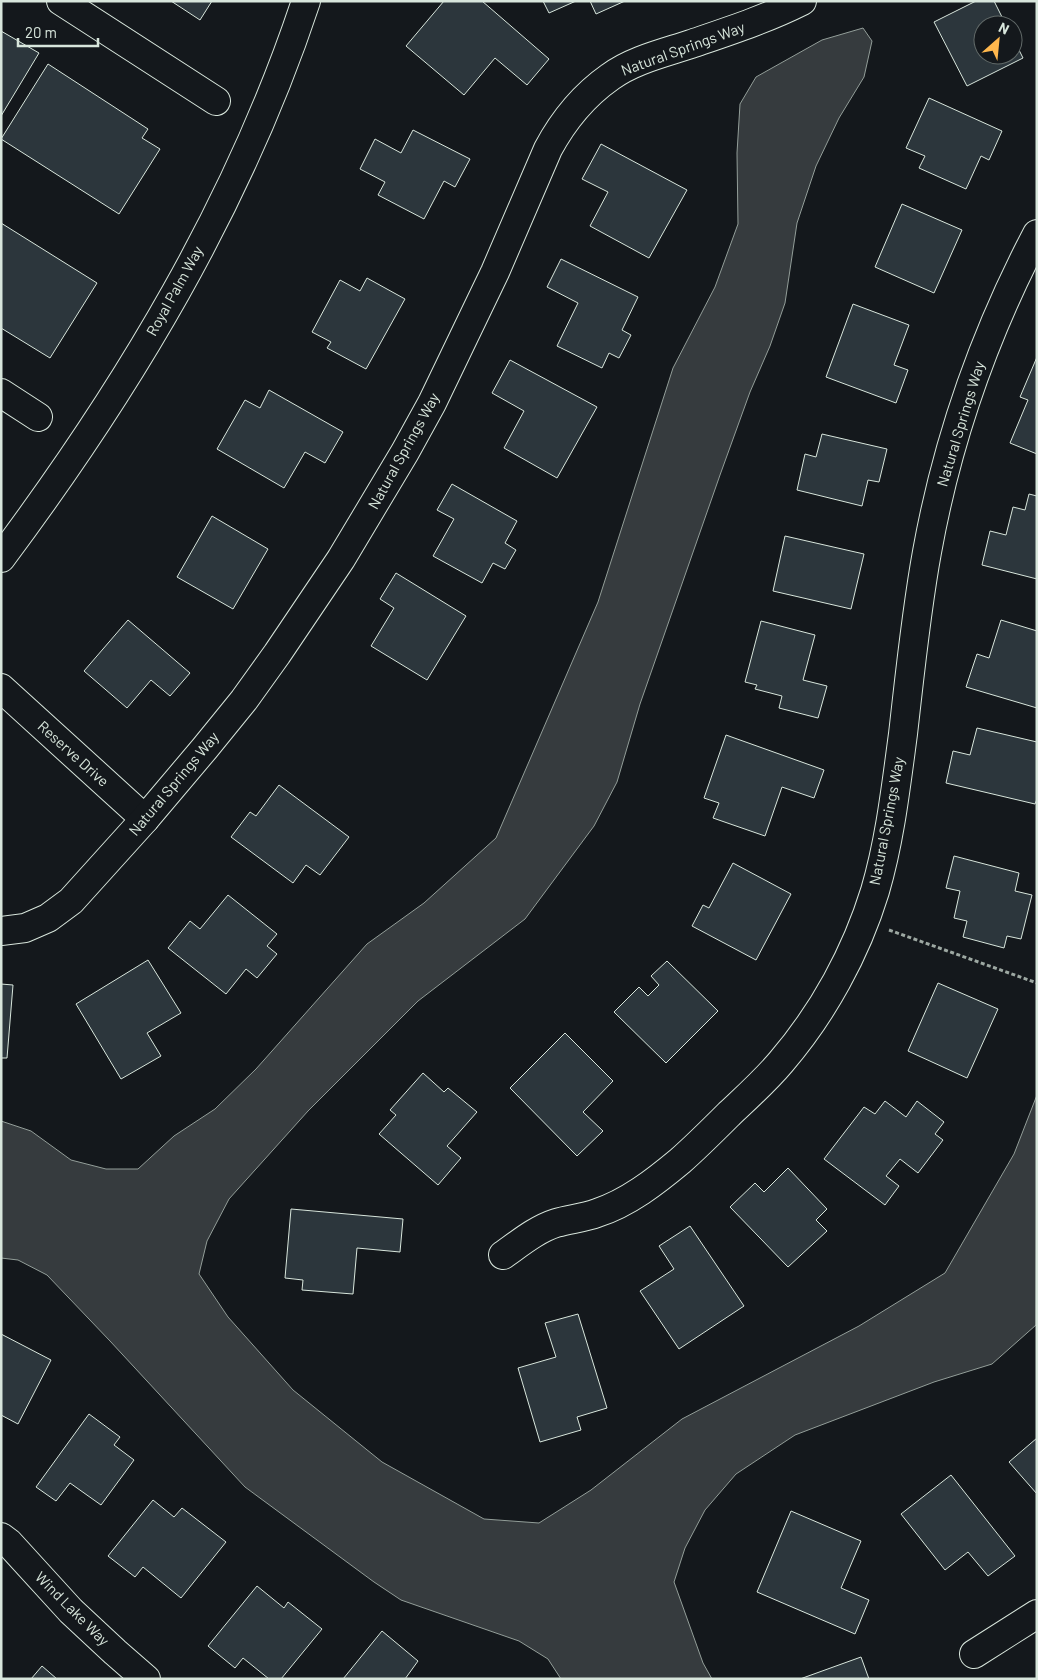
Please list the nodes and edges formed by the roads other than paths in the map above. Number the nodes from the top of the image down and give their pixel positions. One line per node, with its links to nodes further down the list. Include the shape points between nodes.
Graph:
1 (61, 1): 4 (street)
2 (306, 1): 8 (street, Royal Palm Way, via 237,175 178,289 104,411)
3 (802, 1): 10 (street, Natural Springs Way, via 750,25 630,65 610,76 574,109 548,149 495,272 432,403 370,510 310,606 244,700)
4 (216, 101)
5 (1037, 234): 12 (street, Natural Springs Way, via 998,315 946,466 920,592 897,777 881,867 864,920 839,975 818,1011 780,1063 701,1142 629,1198 597,1213 554,1224)
6 (1, 393): 7 (street)
7 (38, 417)
8 (1, 558)
9 (1, 688): 10 (street, Reserve Drive)
10 (145, 819): 11 (street, Natural Springs Way, via 71,901 48,918 25,928)
11 (1, 932)
12 (503, 1255)
13 (1, 1537): 16 (street, Wind Lake Way, via 71,1611)
14 (1037, 1614): 15 (street)
15 (974, 1654)
16 (146, 1679)

